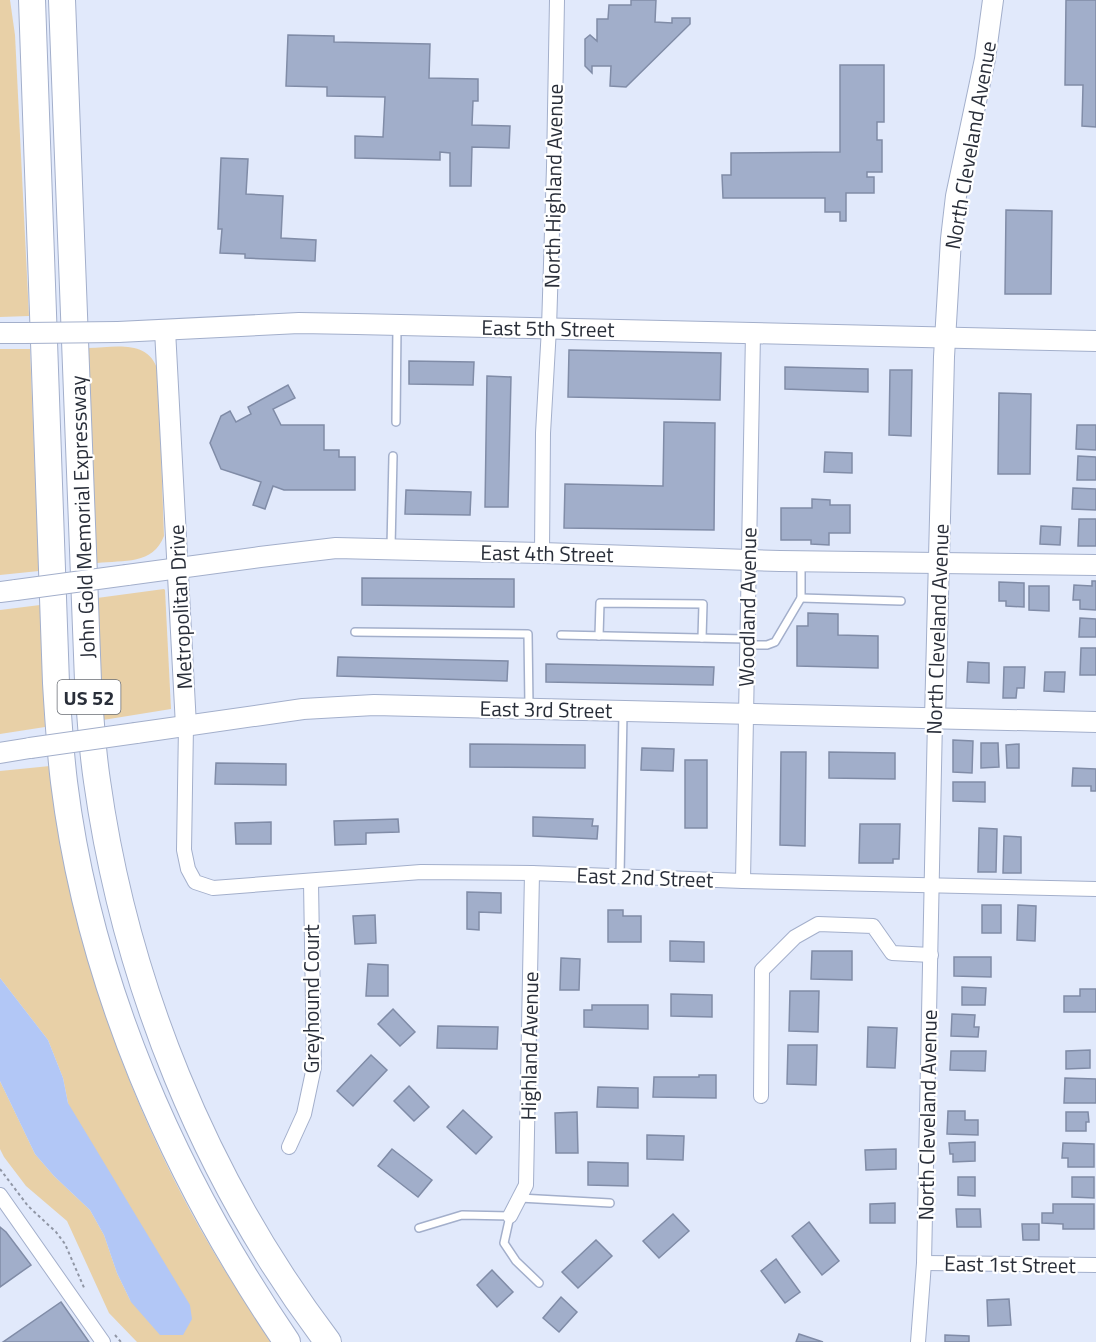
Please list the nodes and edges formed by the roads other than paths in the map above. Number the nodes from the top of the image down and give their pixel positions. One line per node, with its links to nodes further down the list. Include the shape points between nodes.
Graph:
1 (20, 0): 6 (highway)
2 (32, 0): 6 (highway, John Gold Memorial Expressway / US 52)
3 (63, 0): 58 (highway, John Gold Memorial Expressway / US 52, via 88,681 104,828 139,970 192,1111 255,1233)
4 (557, 0): 8 (street, North Highland Avenue)
5 (993, 0): 12 (street, North Cleveland Avenue, via 985,59 956,196)
6 (33, 74): 57 (highway, John Gold Memorial Expressway / US 52, via 56,682 72,833 108,980 162,1124 217,1232)
7 (397, 324): 8 (street, East 5th Street); 9 (street, East 5th Street, via 299,323); 14 (lane)
8 (549, 328): 11 (street, East 5th Street); 17 (street, North Highland Avenue)
9 (165, 330): 10 (street, East 5th Street, bridge); 22 (street, Metropolitan Drive)
10 (5, 333)
11 (753, 333): 12 (street, East 5th Street); 18 (street, Woodland Avenue)
12 (945, 337): 13 (street, East 5th Street); 20 (street, North Cleveland Avenue)
13 (1096, 341)
14 (396, 422)
15 (393, 456): 16 (lane)
16 (391, 549): 17 (street, East 4th Street); 22 (street, East 4th Street, via 336,548)
17 (542, 553): 18 (street, East 4th Street)
18 (748, 560): 19 (street, East 4th Street); 30 (street, Woodland Avenue)
19 (801, 562): 20 (street, East 4th Street); 24 (lane)
20 (939, 564): 21 (street, East 4th Street); 34 (street, North Cleveland Avenue)
21 (1096, 566)
22 (178, 569): 23 (street, East 4th Street, bridge); 36 (street, Metropolitan Drive)
23 (8, 591)
24 (801, 598): 25 (lane); 30 (lane, via 775,642)
25 (901, 601)
26 (356, 632): 31 (lane, via 528,634)
27 (561, 635): 28 (lane)
28 (599, 636): 29 (lane); 29 (lane, via 600,603 703,604)
29 (702, 638): 30 (lane)
30 (746, 642): 33 (street, Woodland Avenue)
31 (529, 708): 32 (street, East 3rd Street); 36 (street, East 3rd Street, via 338,706)
32 (623, 711): 33 (street, East 3rd Street); 39 (lane)
33 (745, 714): 34 (street, East 3rd Street); 40 (street, Woodland Avenue)
34 (935, 719): 35 (street, East 3rd Street); 43 (street, North Cleveland Avenue)
35 (1096, 722)
36 (186, 726): 37 (street, East 3rd Street, bridge); 41 (street, Metropolitan Drive, via 184,850)
37 (0, 753)
38 (532, 873): 39 (street, East 2nd Street); 42 (street, East 2nd Street, via 421,872); 49 (street, Highland Avenue, via 526,1185)
39 (620, 876): 40 (street, East 2nd Street)
40 (743, 881): 43 (street, East 2nd Street)
41 (195, 882): 42 (street, East 2nd Street, via 213,888)
42 (311, 882): 47 (street, Greyhound Court, via 314,1067 304,1114)
43 (930, 884): 44 (street, East 2nd Street); 45 (street, North Cleveland Avenue)
44 (1096, 889)
45 (931, 955): 46 (street, via 892,953 873,926 818,924 795,937 762,970); 53 (street, North Cleveland Avenue)
46 (761, 1096)
47 (289, 1147)
48 (0, 1195): 56 (street)
49 (520, 1198): 50 (lane); 51 (street, Highland Avenue)
50 (610, 1203)
51 (510, 1216): 52 (lane, via 462,1215); 55 (lane, via 504,1243)
52 (419, 1228)
53 (924, 1263): 54 (street, East 1st Street); 59 (street, North Cleveland Avenue)
54 (1096, 1265)
55 (539, 1283)
56 (109, 1337)
57 (287, 1342)
58 (328, 1342)
59 (918, 1342)

